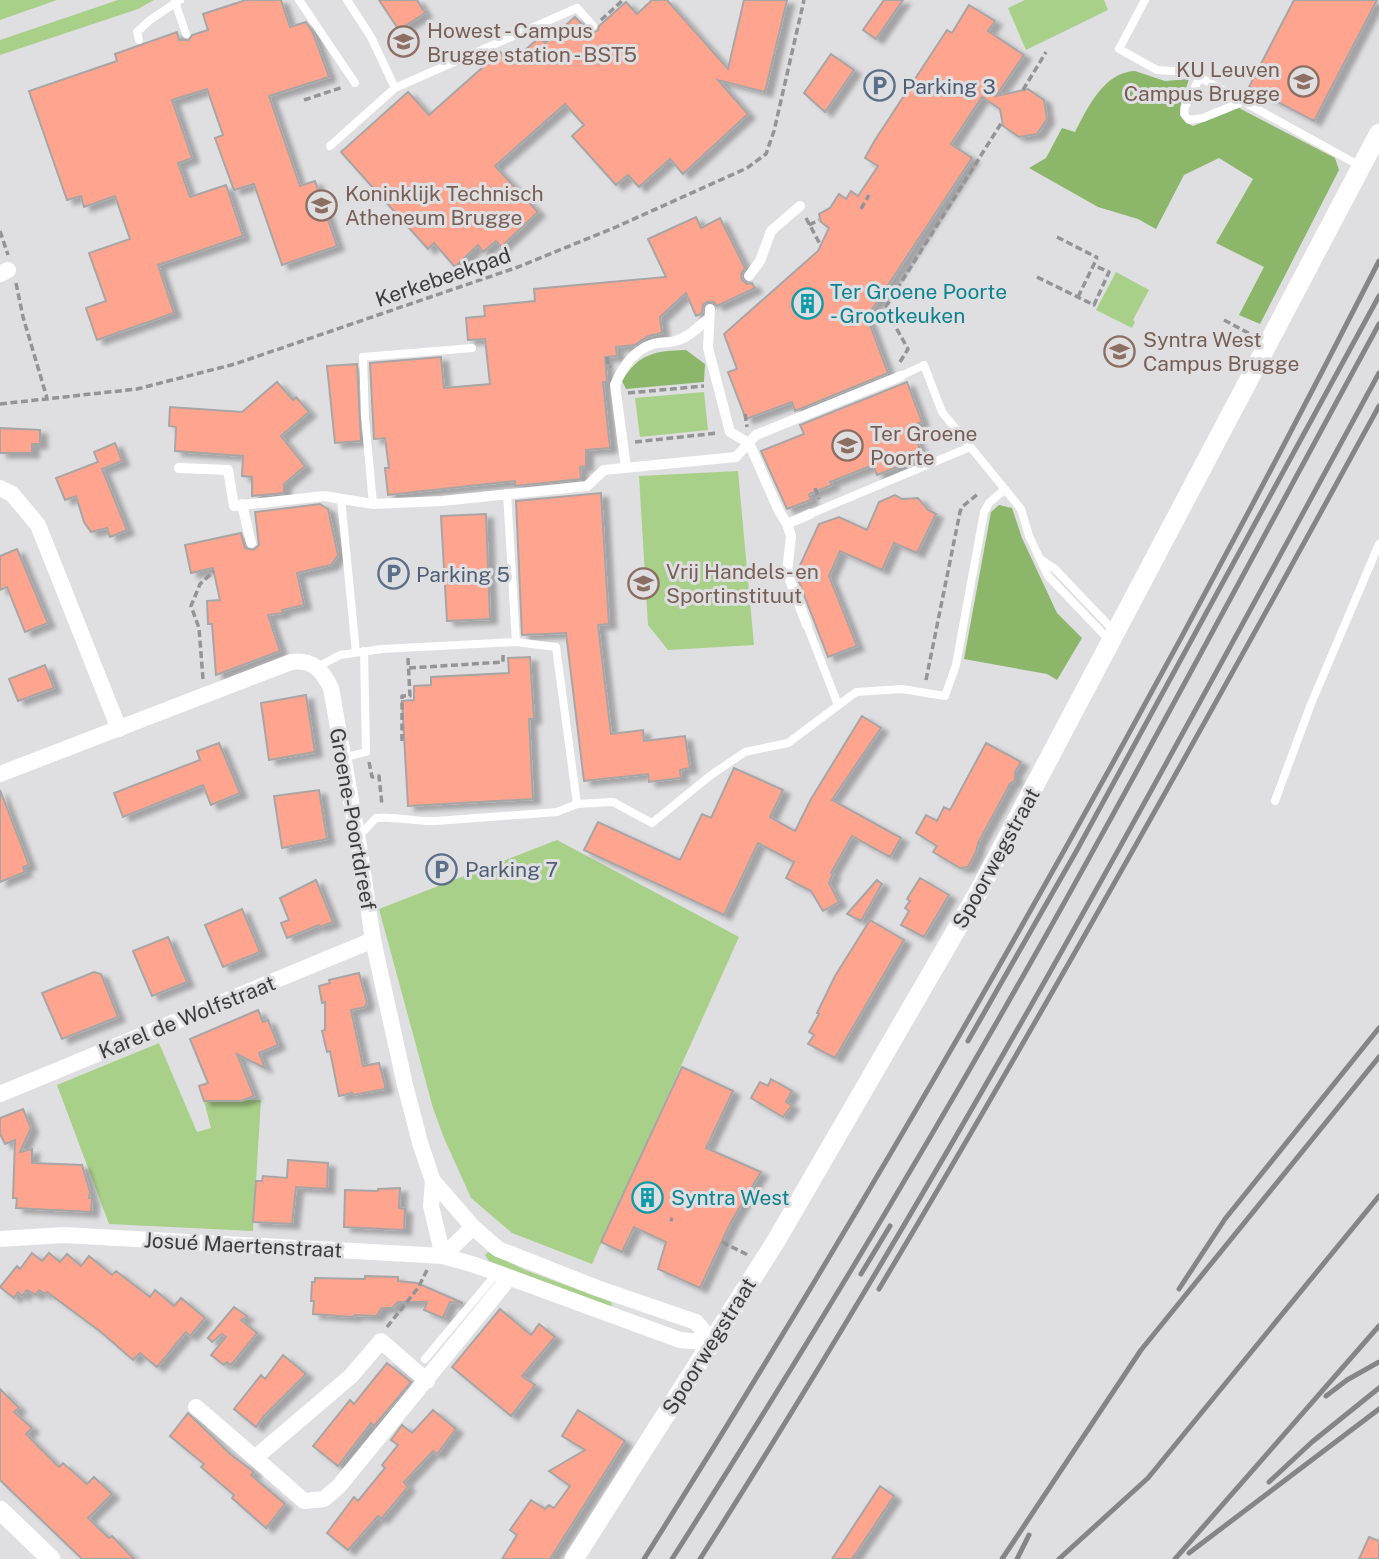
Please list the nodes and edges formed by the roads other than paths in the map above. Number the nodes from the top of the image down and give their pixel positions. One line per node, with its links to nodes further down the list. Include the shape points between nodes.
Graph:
1 (299, 0): 9 (lane)
2 (347, 0): 10 (lane)
3 (1145, 0): 8 (lane, via 1119,50 1157,70)
4 (177, 1): 6 (lane); 7 (lane, via 137,32)
5 (593, 26): 10 (lane, via 577,8)
6 (186, 34)
7 (139, 40)
8 (1200, 77): 11 (lane); 11 (lane, via 1185,107 1189,120)
9 (355, 83)
10 (395, 88): 13 (lane)
11 (1244, 101): 14 (lane)
12 (1379, 133): 14 (street, Spoorwegstraat)
13 (330, 146)
14 (1362, 167): 34 (street, Spoorwegstraat)
15 (800, 206): 16 (street, via 771,231)
16 (749, 276)
17 (472, 348): 27 (lane, via 363,358)
18 (896, 379): 19 (street, via 756,435); 20 (lane, via 924,365 942,412)
19 (749, 443): 22 (street, via 736,457); 22 (street, via 730,432 708,348 709,314 688,335 655,343 634,355 620,373 615,385); 30 (street)
20 (970, 447): 24 (lane); 29 (lane)
21 (179, 468): 28 (street, via 228,470 234,506)
22 (626, 468): 25 (street, via 604,470 587,486)
23 (0, 488): 39 (street, via 12,494 38,525)
24 (1005, 489): 34 (lane, via 1021,509 1042,560); 38 (lane, via 984,512 956,665 945,696 902,689 856,692)
25 (507, 494): 27 (street); 35 (lane)
26 (341, 499): 27 (street); 28 (street, via 324,496); 36 (lane)
27 (373, 503)
28 (242, 504): 31 (street)
29 (810, 514): 30 (street)
30 (787, 524): 33 (street, via 791,536 787,572)
31 (251, 543)
32 (1379, 544): 42 (lane)
33 (807, 625): 38 (lane)
34 (1114, 638): 54 (street, Spoorwegstraat, via 877,1070)
35 (516, 642): 36 (lane); 43 (lane, via 556,647)
36 (360, 652): 37 (lane, via 340,655); 40 (lane, via 366,752)
37 (317, 667): 39 (street, via 291,662); 40 (street, Groene-Poortdreef, via 331,688)
38 (838, 705): 43 (lane, via 788,743 745,752 652,823 613,802)
39 (119, 729): 41 (street)
40 (343, 758): 44 (street, Groene-Poortdreef)
41 (0, 774)
42 (1275, 801)
43 (577, 804): 44 (lane, via 556,812 436,821 376,818)
44 (358, 837): 45 (street, Groene-Poortdreef)
45 (373, 940): 46 (street, Karel de Wolfstraat); 47 (street, Groene-Poortdreef, via 405,1085)
46 (0, 1094)
47 (433, 1181): 48 (street, Groene-Poortdreef); 50 (street, Groene-Poortdreef, via 431,1206)
48 (473, 1227): 50 (street); 52 (street, Groene-Poortdreef, via 498,1249)
49 (1, 1236): 50 (street, Josué Maertenstraat, via 64,1235)
50 (439, 1256): 51 (street)
51 (503, 1276): 53 (street); 55 (lane); 56 (street)
52 (624, 1297): 53 (street); 54 (street, Groene-Poortdreef, via 696,1322)
53 (617, 1318): 54 (street, via 680,1340)
54 (713, 1343): 61 (street, Spoorwegstraat)
55 (425, 1359)
56 (427, 1381): 58 (street, via 381,1341 351,1376); 58 (street, via 324,1499 304,1501)
57 (196, 1407): 58 (street)
58 (255, 1458)
59 (0, 1510): 60 (street)
60 (51, 1559)
61 (574, 1559)

